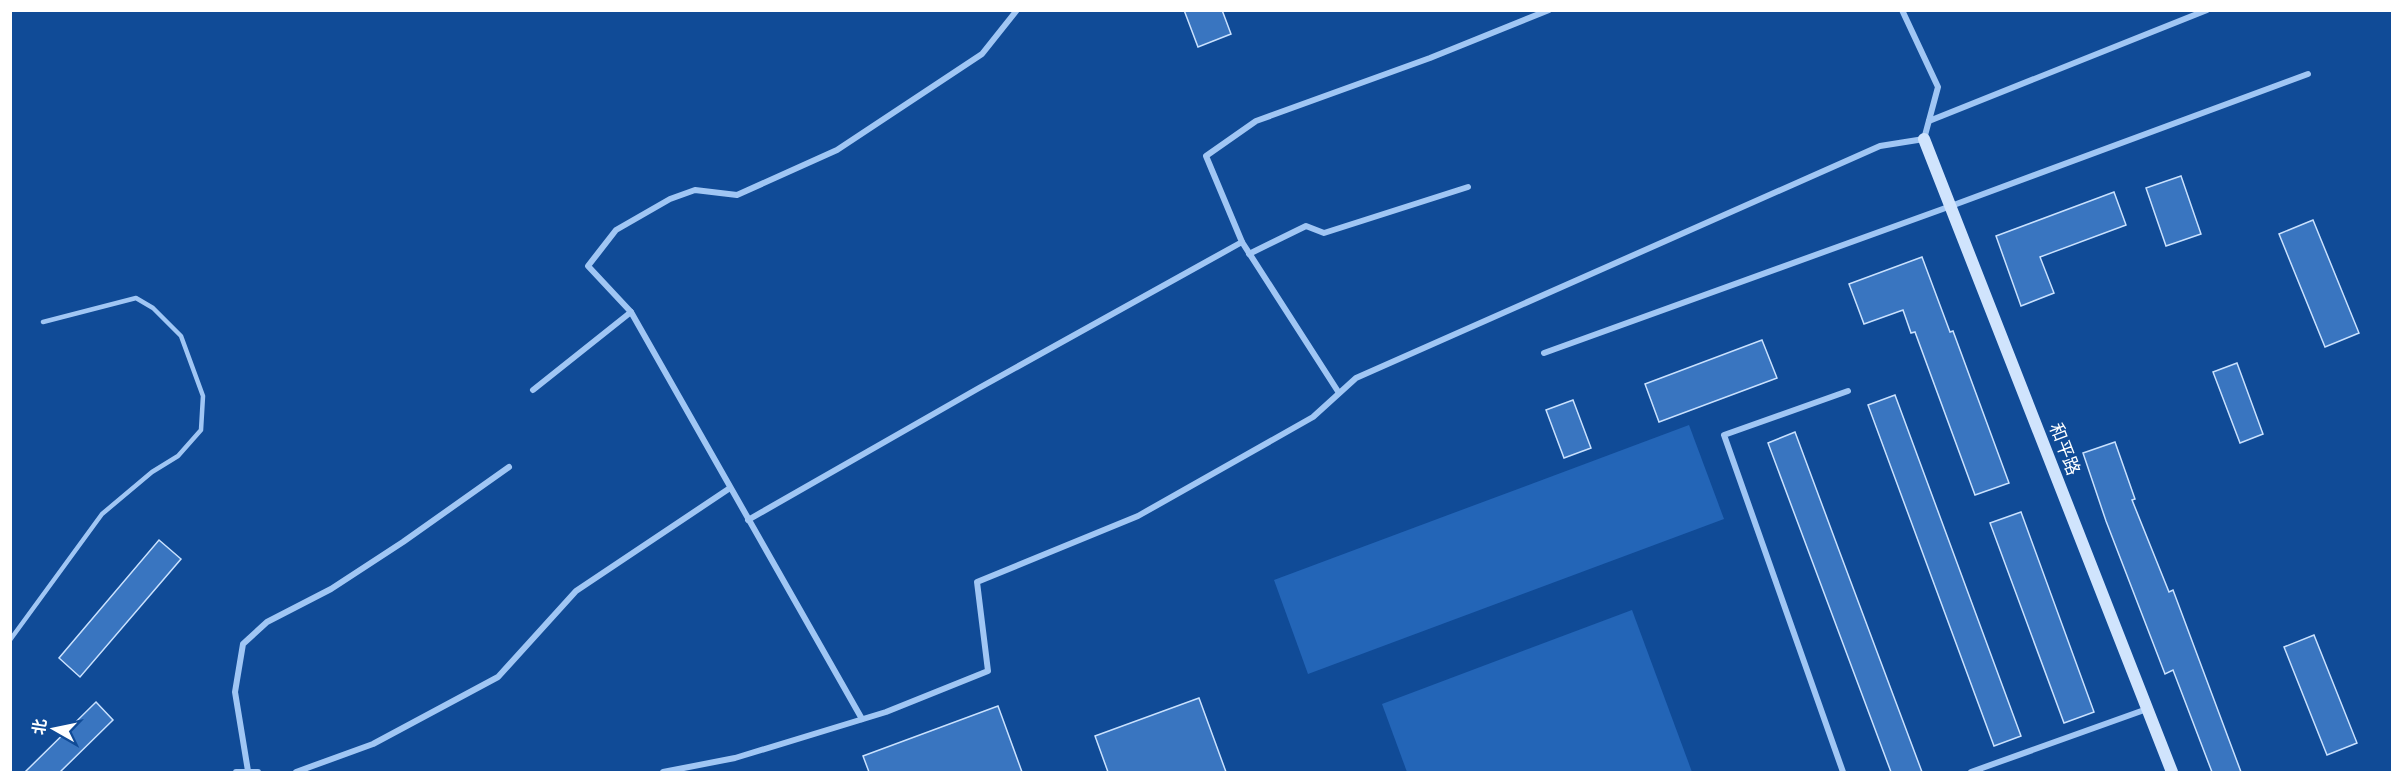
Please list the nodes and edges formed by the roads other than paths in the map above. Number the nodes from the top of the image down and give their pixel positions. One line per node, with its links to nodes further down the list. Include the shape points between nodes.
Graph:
1 (1017, 10): 12 (street, via 982,54 837,150 737,195 695,190 670,199 616,230 588,266)
2 (1549, 10): 10 (street, via 1256,122 1206,156)
3 (1902, 10): 6 (street, via 1938,87)
4 (2207, 10): 6 (street)
5 (2308, 74): 9 (street)
6 (1929, 121): 7 (street)
7 (1924, 139): 9 (street, 和平路); 17 (street, via 1880,146 1356,378)
8 (1468, 187): 11 (street, via 1324,233 1306,226)
9 (1951, 206): 14 (street); 22 (street, 和平路)
10 (1242, 242): 11 (street); 20 (street)
11 (1249, 254): 17 (street)
12 (631, 312): 15 (street); 19 (street)
13 (43, 322): 21 (lane, via 136,298 153,308 181,336 195,370 203,396 201,430 178,456 152,472 102,514)
14 (1544, 353)
15 (533, 390)
16 (1848, 391): 29 (street, via 1724,435)
17 (1339, 393): 23 (street, via 1313,417 1138,516 977,582 988,671)
18 (509, 467): 24 (street, via 331,589 267,622 243,644 235,692)
19 (730, 488): 20 (street); 27 (street, via 576,591 498,677 373,744)
20 (748, 520): 23 (street)
21 (10, 640)
22 (2147, 710): 30 (street); 31 (street, 和平路)
23 (861, 719): 28 (street, via 735,758)
24 (248, 771): 25 (street); 26 (street)
25 (236, 772)
26 (258, 772)
27 (296, 772)
28 (663, 772)
29 (1843, 772)
30 (1971, 772)
31 (2172, 772)

